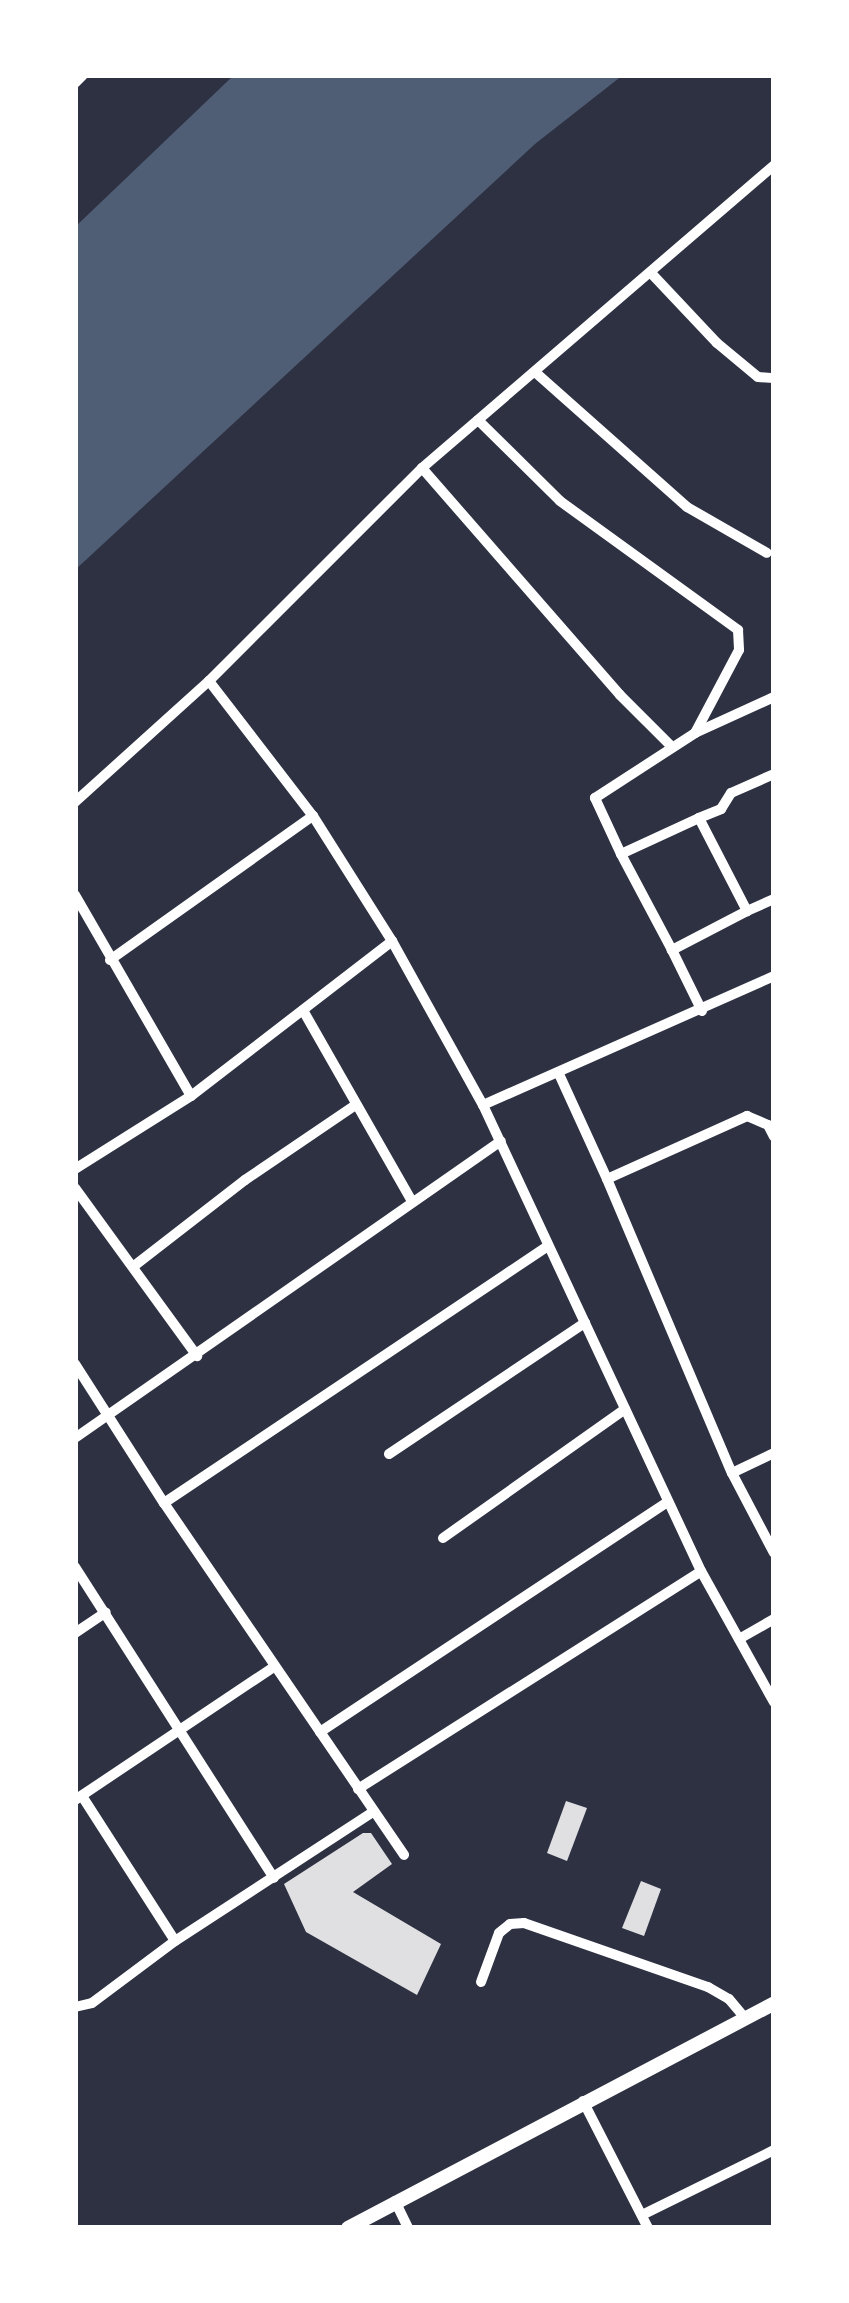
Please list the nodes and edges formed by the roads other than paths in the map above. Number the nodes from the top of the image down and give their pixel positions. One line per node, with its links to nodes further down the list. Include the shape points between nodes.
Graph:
1 (774, 164): 2 (street)
2 (651, 274): 3 (street); 4 (street, via 717,343 758,377)
3 (536, 372): 5 (street); 7 (street, via 687,507)
4 (774, 378)
5 (478, 420): 6 (street); 10 (street, via 560,501 738,630 739,650)
6 (422, 468): 8 (street); 11 (street)
7 (766, 554)
8 (210, 680): 13 (street); 14 (street)
9 (774, 697): 10 (street)
10 (695, 733): 11 (street)
11 (672, 747): 16 (street, via 595,798)
12 (774, 774): 15 (street, via 731,793 721,809)
13 (75, 802)
14 (313, 816): 20 (street); 22 (street)
15 (699, 818): 16 (street); 19 (street)
16 (620, 854): 21 (street)
17 (75, 895): 22 (street)
18 (774, 899): 19 (street)
19 (748, 911): 21 (street)
20 (392, 941): 25 (street); 28 (street)
21 (672, 950): 24 (street)
22 (110, 960): 27 (street)
23 (773, 979): 24 (street)
24 (702, 1011): 26 (street)
25 (304, 1012): 27 (street); 29 (street)
26 (559, 1074): 28 (street); 33 (street)
27 (191, 1096): 32 (street)
28 (484, 1105): 31 (street)
29 (354, 1106): 35 (street); 37 (street)
30 (774, 1137): 33 (street, via 768,1125 747,1116)
31 (501, 1141): 35 (street); 36 (street)
32 (75, 1169)
33 (606, 1179): 46 (street)
34 (75, 1188): 37 (street)
35 (412, 1201): 39 (street)
36 (548, 1246): 38 (street); 48 (street)
37 (134, 1266): 39 (street)
38 (585, 1323): 41 (street); 45 (street)
39 (198, 1356): 42 (street)
40 (75, 1364): 42 (street)
41 (625, 1409): 47 (street); 49 (street)
42 (109, 1416): 43 (street); 48 (street)
43 (75, 1438)
44 (774, 1453): 46 (street)
45 (389, 1454)
46 (732, 1473): 50 (street)
47 (668, 1502): 52 (street); 60 (street)
48 (164, 1503): 57 (street)
49 (443, 1538)
50 (774, 1553)
51 (75, 1567): 53 (street)
52 (701, 1571): 56 (street); 61 (street)
53 (106, 1612): 55 (street); 59 (street)
54 (774, 1619): 56 (street)
55 (75, 1633)
56 (738, 1640): 58 (street)
57 (274, 1666): 59 (street); 60 (street)
58 (774, 1702)
59 (178, 1728): 62 (street); 65 (street)
60 (320, 1732): 61 (street)
61 (358, 1789): 63 (street)
62 (78, 1798): 66 (street)
63 (373, 1812): 64 (street); 65 (street)
64 (404, 1855)
65 (274, 1878): 66 (street)
66 (175, 1941): 69 (street, via 92,2003)
67 (481, 1982): 70 (street, via 499,1934 524,1923 708,1987)
68 (774, 2004): 70 (main road)
69 (75, 2007)
70 (745, 2018): 71 (main road)
71 (583, 2102): 73 (main road); 74 (street)
72 (774, 2150): 74 (street)
73 (395, 2201): 75 (main road); 76 (street)
74 (642, 2215): 77 (street)
75 (348, 2228)
76 (408, 2228)
77 (648, 2228)

